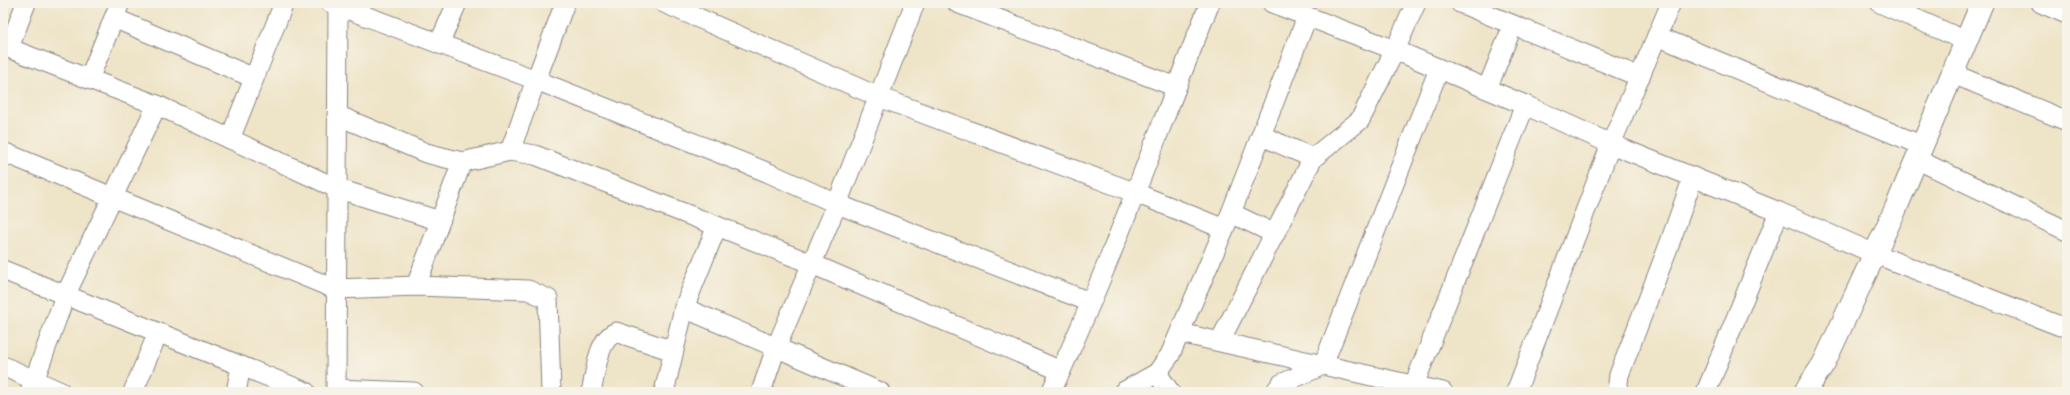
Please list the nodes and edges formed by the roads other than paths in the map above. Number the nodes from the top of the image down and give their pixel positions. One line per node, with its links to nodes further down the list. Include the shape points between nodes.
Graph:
1 (26, 3): 24 (street)
2 (284, 3): 29 (street)
3 (457, 3): 23 (street)
4 (565, 3): 31 (street)
5 (664, 3): 34 (street)
6 (915, 3): 34 (street)
7 (957, 3): 32 (street)
8 (1210, 3): 32 (street)
9 (1272, 3): 19 (street)
10 (1416, 3): 25 (street)
11 (1460, 3): 20 (street)
12 (1671, 3): 21 (street)
13 (1880, 3): 22 (street)
14 (1982, 3): 22 (main road)
15 (2041, 3): 18 (street)
16 (344, 6): 23 (street); 37 (street)
17 (117, 10): 29 (street); 30 (street)
18 (2067, 14)
19 (1308, 17): 25 (street); 39 (street)
20 (1513, 25): 28 (street); 33 (street)
21 (1657, 36): 28 (street); 44 (street)
22 (1966, 41): 27 (main road)
23 (439, 44): 31 (street)
24 (6, 47): 30 (street)
25 (1395, 50): 26 (street); 45 (street, via 1360,120)
26 (1439, 69): 33 (street); 72 (street)
27 (1953, 74): 38 (street); 44 (main road)
28 (1640, 77): 41 (street)
29 (254, 78): 40 (street)
30 (89, 79): 35 (street)
31 (536, 80): 42 (street); 51 (street)
32 (1176, 87): 49 (street)
33 (1487, 89): 36 (street)
34 (880, 97): 49 (street); 51 (street)
35 (157, 105): 40 (street); 50 (street)
36 (1524, 105): 41 (street); 77 (street)
37 (337, 116): 46 (street, via 426,153); 48 (street)
38 (2067, 121)
39 (1262, 136): 45 (street); 54 (street)
40 (230, 139): 48 (street)
41 (1611, 144): 47 (street); 95 (street)
42 (510, 151): 46 (street); 55 (street, via 535,155)
43 (3, 152): 50 (street)
44 (1921, 153): 56 (street); 58 (main road)
45 (1313, 158): 57 (street)
46 (462, 162): 53 (street)
47 (1693, 177): 52 (street); 96 (street, via 1619,375)
48 (336, 188): 53 (street); 62 (street)
49 (1136, 193): 54 (street); 64 (street)
50 (112, 196): 62 (street); 63 (street)
51 (837, 204): 59 (street); 64 (street)
52 (1778, 212): 58 (street); 97 (street)
53 (440, 221): 61 (street)
54 (1228, 221): 57 (street); 68 (street)
55 (717, 226): 59 (street); 65 (street)
56 (2067, 231)
57 (1275, 234): 69 (street)
58 (1875, 254): 66 (street, via 2060,326); 98 (main road, via 1824,363)
59 (812, 264): 70 (street); 75 (street)
60 (3, 270): 63 (street)
61 (416, 286): 62 (street); 85 (street, via 528,290 546,297)
62 (335, 289): 79 (street)
63 (65, 296): 67 (street); 78 (street)
64 (1090, 302): 75 (street)
65 (684, 308): 70 (street); 71 (street)
66 (2067, 325)
67 (158, 333): 74 (street); 81 (street)
68 (1180, 333): 69 (street); 76 (street, via 1170,355)
69 (1220, 341): 72 (street)
70 (776, 348): 88 (street); 89 (street)
71 (673, 351): 86 (street, via 616,332 610,334 603,344); 87 (street)
72 (1323, 365): 77 (street); 93 (street, via 1281,384)
73 (3, 366): 78 (street)
74 (241, 366): 82 (street); 83 (street)
75 (1061, 371): 90 (street)
76 (1157, 373): 91 (street); 92 (street)
77 (1414, 385): 94 (street)
78 (33, 386): 80 (street)
79 (336, 391): 84 (street)
80 (61, 392)
81 (133, 392)
82 (236, 392)
83 (306, 392)
84 (414, 392)
85 (551, 392)
86 (591, 392)
87 (664, 392)
88 (761, 392)
89 (880, 392)
90 (1051, 392)
91 (1123, 392)
92 (1170, 392)
93 (1275, 392)
94 (1443, 392)
95 (1516, 392)
96 (1617, 392)
97 (1706, 392)
98 (1805, 392)

